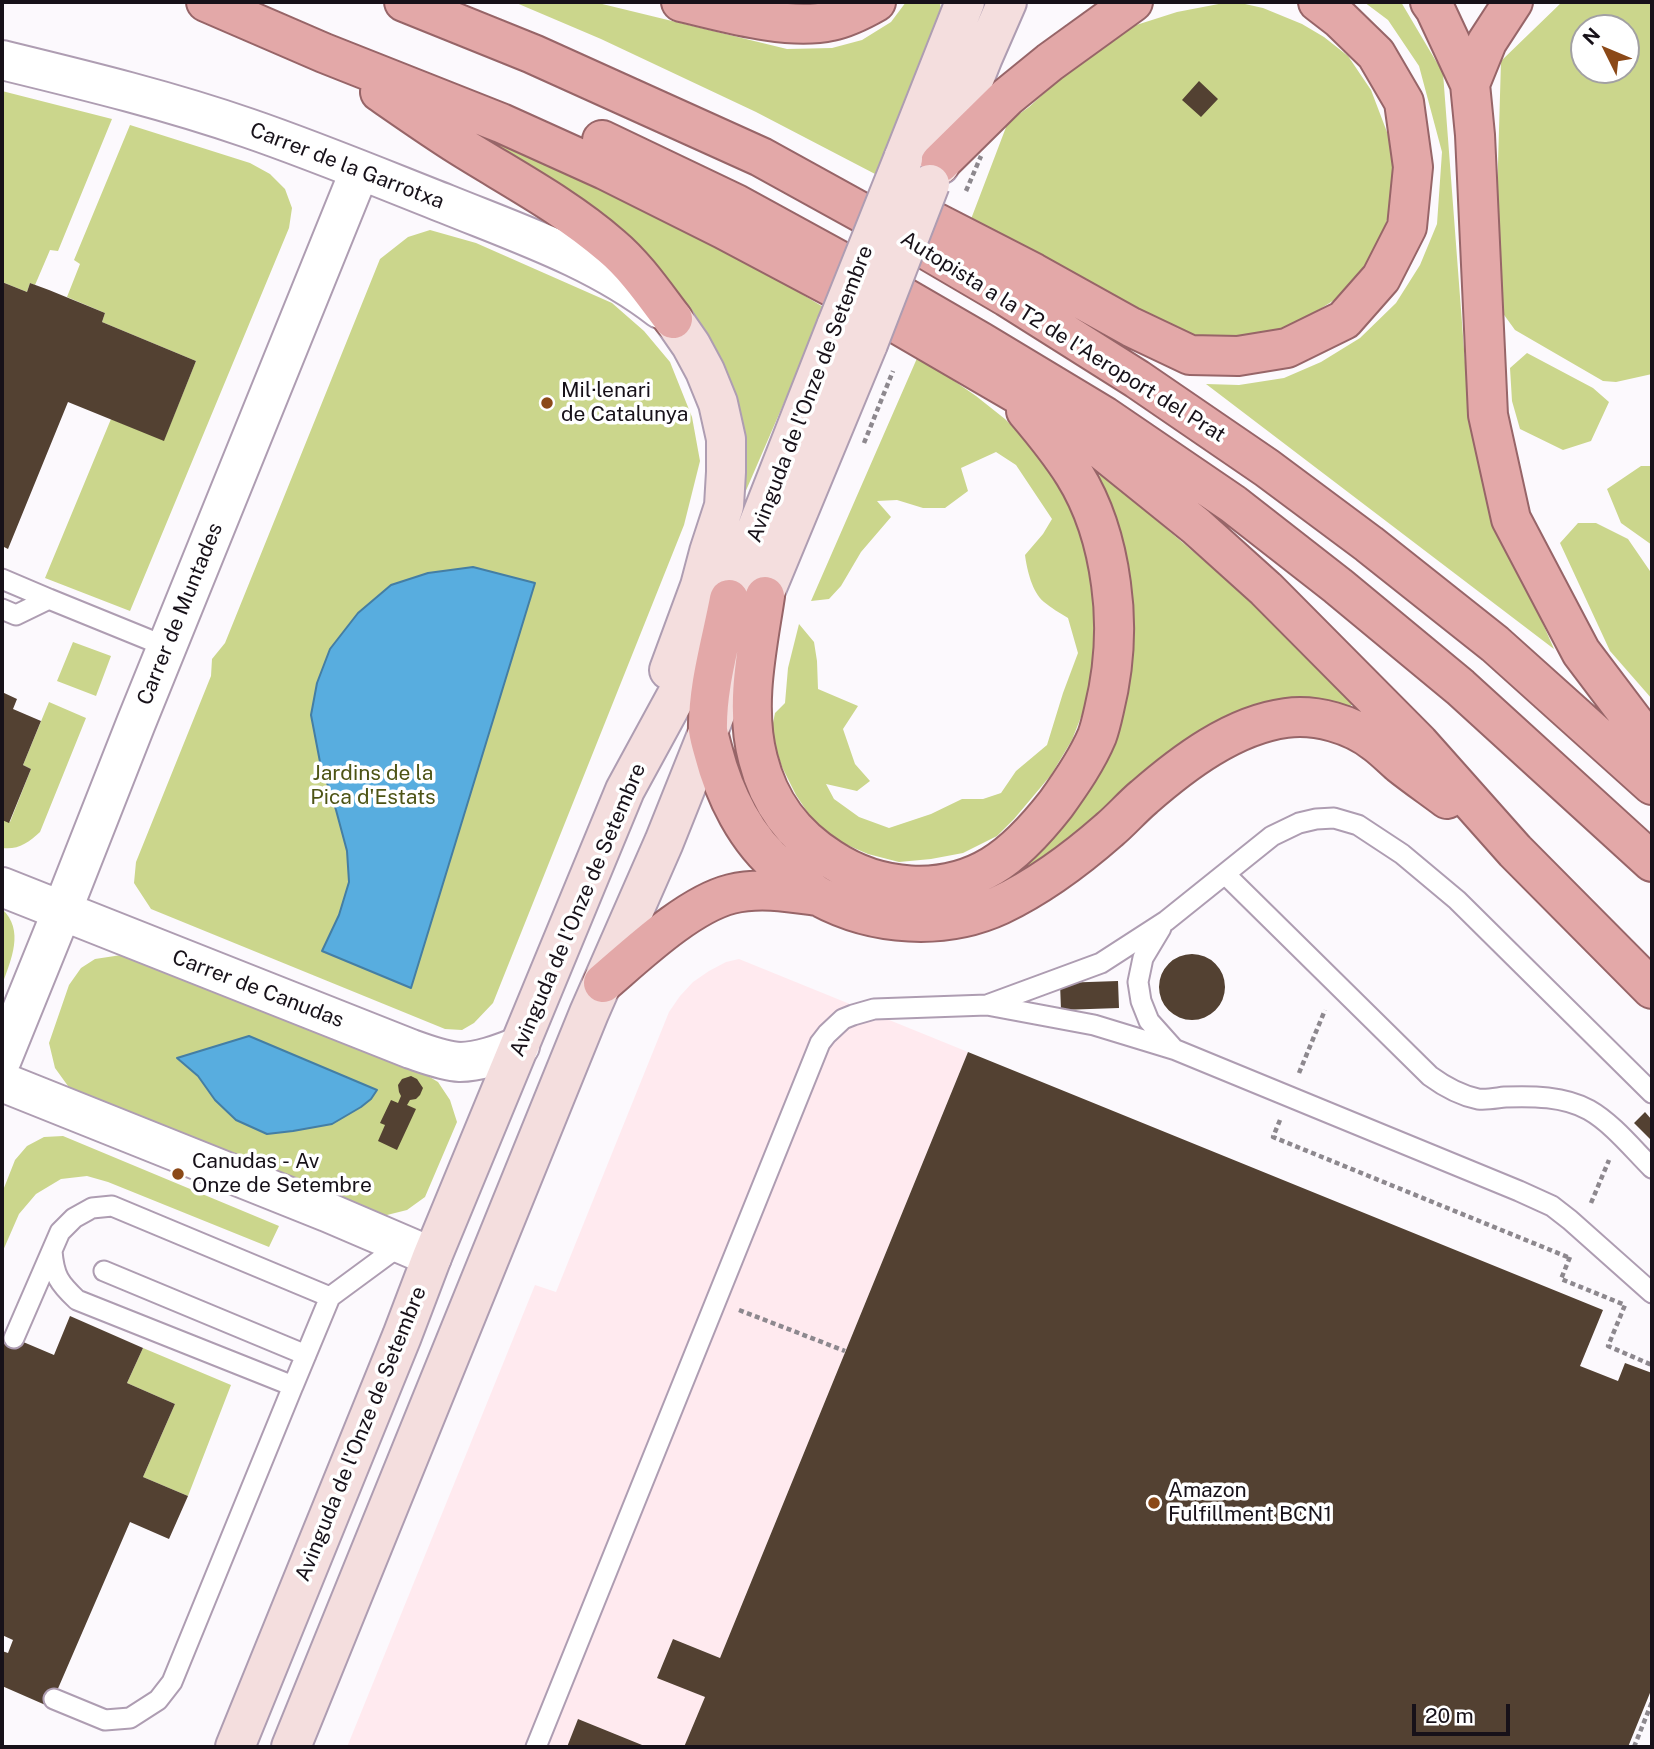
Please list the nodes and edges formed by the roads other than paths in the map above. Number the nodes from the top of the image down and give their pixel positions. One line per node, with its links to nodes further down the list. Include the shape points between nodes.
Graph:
1 (206, 2): 12 (highway)
2 (234, 2): 30 (highway, via 387,50 613,144 736,204 1004,355 1233,504 1338,586 1461,687)
3 (404, 2): 13 (highway, Autopista a la T2 de l'Aeroport del Prat)
4 (681, 2): 5 (highway, via 808,24 831,21)
5 (876, 2)
6 (965, 2): 16 (main road, Avinguda de l'Onze de Setembre)
7 (1007, 2): 16 (main road, Avinguda de l'Onze de Setembre)
8 (1133, 2): 16 (highway, via 1050,62)
9 (1318, 2): 13 (highway, via 1376,54 1404,102 1413,167 1407,227 1381,278 1344,320 1287,348 1238,356 1189,355 785,142 635,70 573,55)
10 (1430, 2): 15 (highway)
11 (1513, 2): 15 (highway, via 1487,42)
12 (324, 53): 18 (highway, via 581,221 613,247); 19 (highway, via 605,170 816,279)
13 (533, 54): 27 (highway, Autopista a la T2 de l'Aeroport del Prat, via 761,157 908,239 1137,379 1267,468 1495,643)
14 (2, 60): 17 (street, Carrer de la Garrotxa, via 246,127)
15 (1470, 84): 26 (highway, via 1488,415 1511,519 1581,652)
16 (924, 169): 21 (main road, Avinguda de l'Onze de Setembre, bridge)
17 (360, 170): 18 (street, Carrer de la Garrotxa, via 574,257 618,280); 24 (street, Carrer de Muntades)
18 (673, 319): 28 (main road, via 696,354 718,403 726,439 724,506 700,586)
19 (966, 365): 21 (highway, via 1025,410 1074,475 1093,513 1111,584 1112,659 1098,734 1066,790 1021,844 992,866 960,881 899,885 844,868 796,833 779,810 758,760); 29 (highway, via 1104,451 1226,553 1419,743)
20 (2, 579): 22 (lane)
21 (747, 598): 25 (highway, via 714,672); 28 (main road, Avinguda de l'Onze de Setembre)
22 (49, 599): 23 (lane, via 16,615); 24 (lane)
23 (2, 609)
24 (167, 647): 34 (street, Carrer de Muntades)
25 (708, 732): 33 (highway, via 730,800 747,829 776,864); 36 (main road)
26 (1652, 746)
27 (1652, 785)
28 (625, 790): 39 (main road, Avinguda de l'Onze de Setembre)
29 (1515, 851): 33 (highway, via 1357,731 1325,720 1289,717 1264,721 1202,753 1171,774 1064,867 998,906 935,922 902,922 875,918); 37 (highway)
30 (1652, 862)
31 (1225, 874): 35 (lane); 43 (lane, via 1272,836 1299,823 1334,818 1358,825 1457,900); 44 (lane, via 1430,1076 1449,1089 1482,1099 1547,1098 1588,1110)
32 (2, 887): 34 (street, Carrer de Canudas)
33 (819, 896): 36 (highway, via 749,891 710,902 677,922)
34 (62, 911): 39 (street, Carrer de Canudas, via 434,1057 461,1062); 41 (street, Carrer de Muntades)
35 (1166, 921): 38 (lane, via 1101,963); 40 (lane, via 1143,958 1138,982 1149,1021)
36 (603, 983): 45 (main road)
37 (1652, 989)
38 (987, 1005): 40 (lane, via 1094,1025); 57 (lane, via 863,1011 843,1019 820,1043)
39 (520, 1046): 47 (main road, Avinguda de l'Onze de Setembre)
40 (1175, 1050): 49 (lane, via 1552,1206)
41 (2, 1059)
42 (2, 1082): 47 (street)
43 (1652, 1093)
44 (1652, 1168)
45 (499, 1236): 47 (main road, via 465,1251); 56 (main road)
46 (52, 1250): 50 (lane, via 74,1218 92,1208 112,1206); 51 (lane); 53 (lane, via 54,1269 77,1300)
47 (419, 1252): 50 (lane); 55 (main road, Avinguda de l'Onze de Setembre, via 402,1336)
48 (104, 1271): 52 (lane)
49 (1652, 1293)
50 (330, 1297): 52 (lane)
51 (15, 1338)
52 (306, 1355): 53 (lane)
53 (293, 1386): 54 (lane, via 172,1682 158,1700 131,1718 105,1720)
54 (54, 1699)
55 (235, 1747)
56 (291, 1747)
57 (536, 1747)

